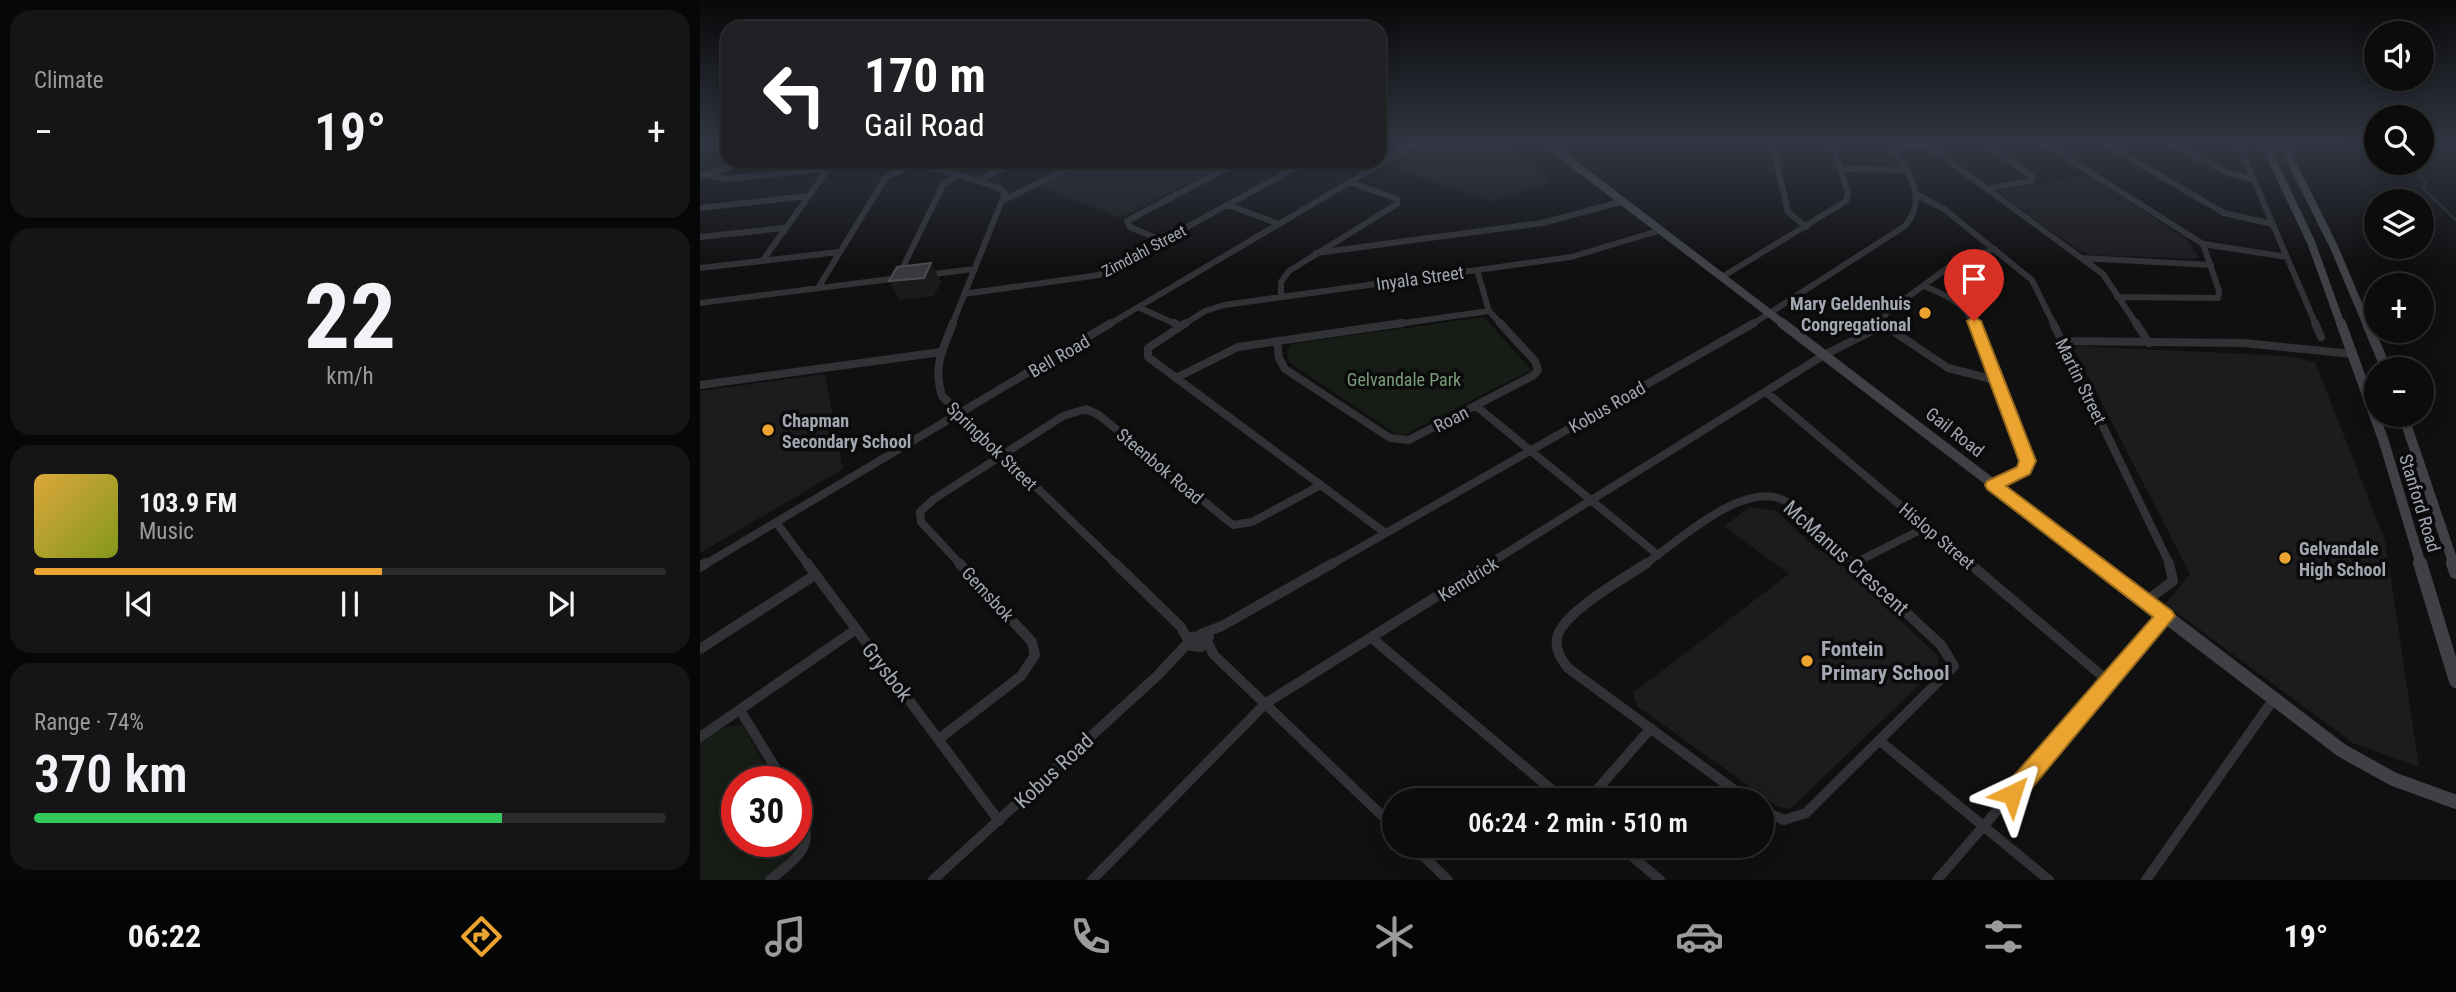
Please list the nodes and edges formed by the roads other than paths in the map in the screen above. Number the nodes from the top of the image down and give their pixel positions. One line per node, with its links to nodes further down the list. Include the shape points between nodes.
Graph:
1 (816, 184): 23 (street)
2 (882, 184): 39 (street)
3 (944, 184): 49 (street)
4 (985, 184): 24 (street, via 1003,190)
5 (1036, 184): 24 (street)
6 (1197, 184): 35 (street, via 1127,221 1130,227)
7 (1266, 184): 26 (street, Zimdahl Street)
8 (1347, 184): 28 (street, Bell Road)
9 (1357, 184): 34 (street, via 1387,193 1398,202)
10 (1601, 184): 25 (main road, Gail Road)
11 (1782, 184): 30 (street, via 1788,212)
12 (1845, 184): 30 (street, via 1846,201)
13 (1912, 184): 22 (street)
14 (1981, 184): 21 (street)
15 (2014, 184): 21 (street)
16 (2109, 184): 36 (street)
17 (2174, 184): 29 (street, via 2224,213)
18 (2256, 184): 29 (street)
19 (2283, 184): 66 (main road, Stanford Road, via 2311,242)
20 (2303, 184): 68 (main road)
21 (1987, 189): 42 (street)
22 (1918, 195): 38 (street, Martin Street); 58 (street, Kobus Road, via 1914,215 1905,226)
23 (808, 196): 27 (street); 31 (street)
24 (1002, 201): 46 (street, Springbok Street)
25 (1624, 201): 32 (main road, Gail Road); 37 (street, via 1552,222)
26 (1228, 205): 28 (street); 35 (street, Zimdahl Street)
27 (700, 208)
28 (1279, 224): 56 (street, Bell Road)
29 (2272, 224): 41 (street)
30 (1806, 227): 48 (street)
31 (784, 228): 33 (street); 43 (street)
32 (1661, 230): 47 (street, Inyala Street, via 1581,254); 48 (main road, Gail Road)
33 (700, 237)
34 (1337, 240): 37 (street); 40 (street)
35 (1163, 241): 52 (street, Zimdahl Street, via 1092,277)
36 (2203, 244): 41 (street); 44 (street)
37 (1346, 249): 40 (street)
38 (1995, 249): 50 (street, via 1957,261); 63 (street, Martin Street, via 2032,280)
39 (839, 252): 43 (street); 51 (street)
40 (1316, 253): 53 (street, via 1285,274)
41 (2287, 257): 61 (street)
42 (2082, 258): 44 (street); 54 (street, via 2104,274)
43 (763, 260): 45 (street)
44 (2211, 265): 54 (street, via 2220,296 2215,300)
45 (700, 268)
46 (975, 269): 49 (street); 52 (street, Springbok Street)
47 (1477, 270): 53 (street, Inyala Street); 57 (street, Roan)
48 (1722, 277): 58 (main road, Gail Road)
49 (897, 278): 51 (street)
50 (1924, 286): 60 (street, via 1886,313); 70 (street, via 1970,314)
51 (818, 288): 55 (street)
52 (964, 294): 65 (street, Springbok Street)
53 (1281, 296): 59 (street, Inyala Street, via 1215,307)
54 (2117, 296): 64 (street)
55 (700, 303)
56 (1140, 308): 59 (street); 74 (street, Bell Road)
57 (1489, 311): 62 (street); 73 (street, Roan, via 1538,370)
58 (1771, 314): 67 (main road, Gail Road); 76 (street, Kobus Road)
59 (1180, 326): 69 (street, Inyala Street, via 1148,348 1147,356)
60 (1882, 326): 67 (street, Kemdrick); 70 (street, via 1948,371)
61 (2321, 337)
62 (1277, 341): 69 (street, via 1231,349); 73 (street, Roan, via 1285,369 1390,438 1409,440)
63 (2061, 341): 64 (street); 89 (street, Martin Street, via 2173,570 2173,581)
64 (2149, 343): 66 (street, via 2188,341)
65 (941, 352): 71 (street); 74 (street, Springbok Street, via 937,385)
66 (2353, 354): 96 (main road, Stanford Road)
67 (1824, 355): 72 (street, Kemdrick); 79 (main road, Gail Road)
68 (2381, 357)
69 (1176, 378): 78 (street)
70 (1995, 380): 79 (street, via 2027,465 2021,473)
71 (700, 385)
72 (1766, 392): 80 (street, Kemdrick); 82 (street, Hislop Street)
73 (1476, 406): 76 (street)
74 (959, 414): 77 (street, Springbok Street); 81 (street, Bell Road)
75 (2407, 427): 87 (main road, Stanford Road)
76 (1531, 452): 80 (street); 83 (street, Kobus Road)
77 (1002, 456): 78 (street, Steenbok Road, via 1063,416 1089,409 1233,525 1252,522); 93 (street, Springbok Street); 102 (street, Gemsbok, via 934,499 919,517 1032,642 1035,655 1021,676)
78 (1321, 485): 83 (street)
79 (1993, 485): 89 (main road, Gail Road)
80 (1591, 501): 84 (street); 92 (street, Kemdrick)
81 (776, 522): 86 (street, Bell Road); 88 (street, Grysbok)
82 (1926, 527): 85 (street); 95 (street, Hislop Street)
83 (1384, 532): 93 (street, Kobus Road)
84 (1658, 555): 85 (street, McManus Crescent, via 1734,502 1758,494 1789,503); 100 (street, McManus Crescent, via 1568,618 1555,640 1555,650 1568,668)
85 (1855, 564): 103 (street, McManus Crescent, via 1946,650 1954,666)
86 (700, 566)
87 (2456, 572)
88 (815, 575): 91 (street, Grysbok); 94 (street)
89 (2146, 601): 90 (main road, Gail Road)
90 (2165, 616): 95 (street); 97 (main road, Gail Road)
91 (855, 630): 99 (street); 102 (street, Grysbok)
92 (1373, 639): 98 (street, Kemdrick); 105 (street)
93 (1199, 641): 98 (street); 111 (street, Kobus Road)
94 (700, 649)
95 (2108, 681): 112 (street)
96 (2456, 681)
97 (2273, 700): 108 (main road, Gail Road, via 2361,763); 123 (street)
98 (1266, 703): 109 (street); 118 (street, Kemdrick)
99 (740, 710): 101 (street); 104 (street)
100 (1651, 727): 106 (street); 107 (street, McManus Crescent)
101 (700, 737)
102 (939, 739): 111 (street, Grysbok)
103 (1880, 741): 110 (street, McManus Crescent, via 1793,821); 112 (street)
104 (774, 766)
105 (1550, 788)
106 (1598, 788)
107 (1732, 788)
108 (2456, 802)
109 (1382, 815)
110 (1774, 817)
111 (999, 821): 117 (street, Kobus Road)
112 (1984, 827): 121 (street); 122 (street)
113 (796, 857): 116 (street)
114 (1425, 858): 119 (street)
115 (1634, 858): 120 (street)
116 (770, 880)
117 (933, 880)
118 (1092, 880)
119 (1448, 880)
120 (1660, 880)
121 (1937, 880)
122 (2049, 880)
123 (2146, 880)

